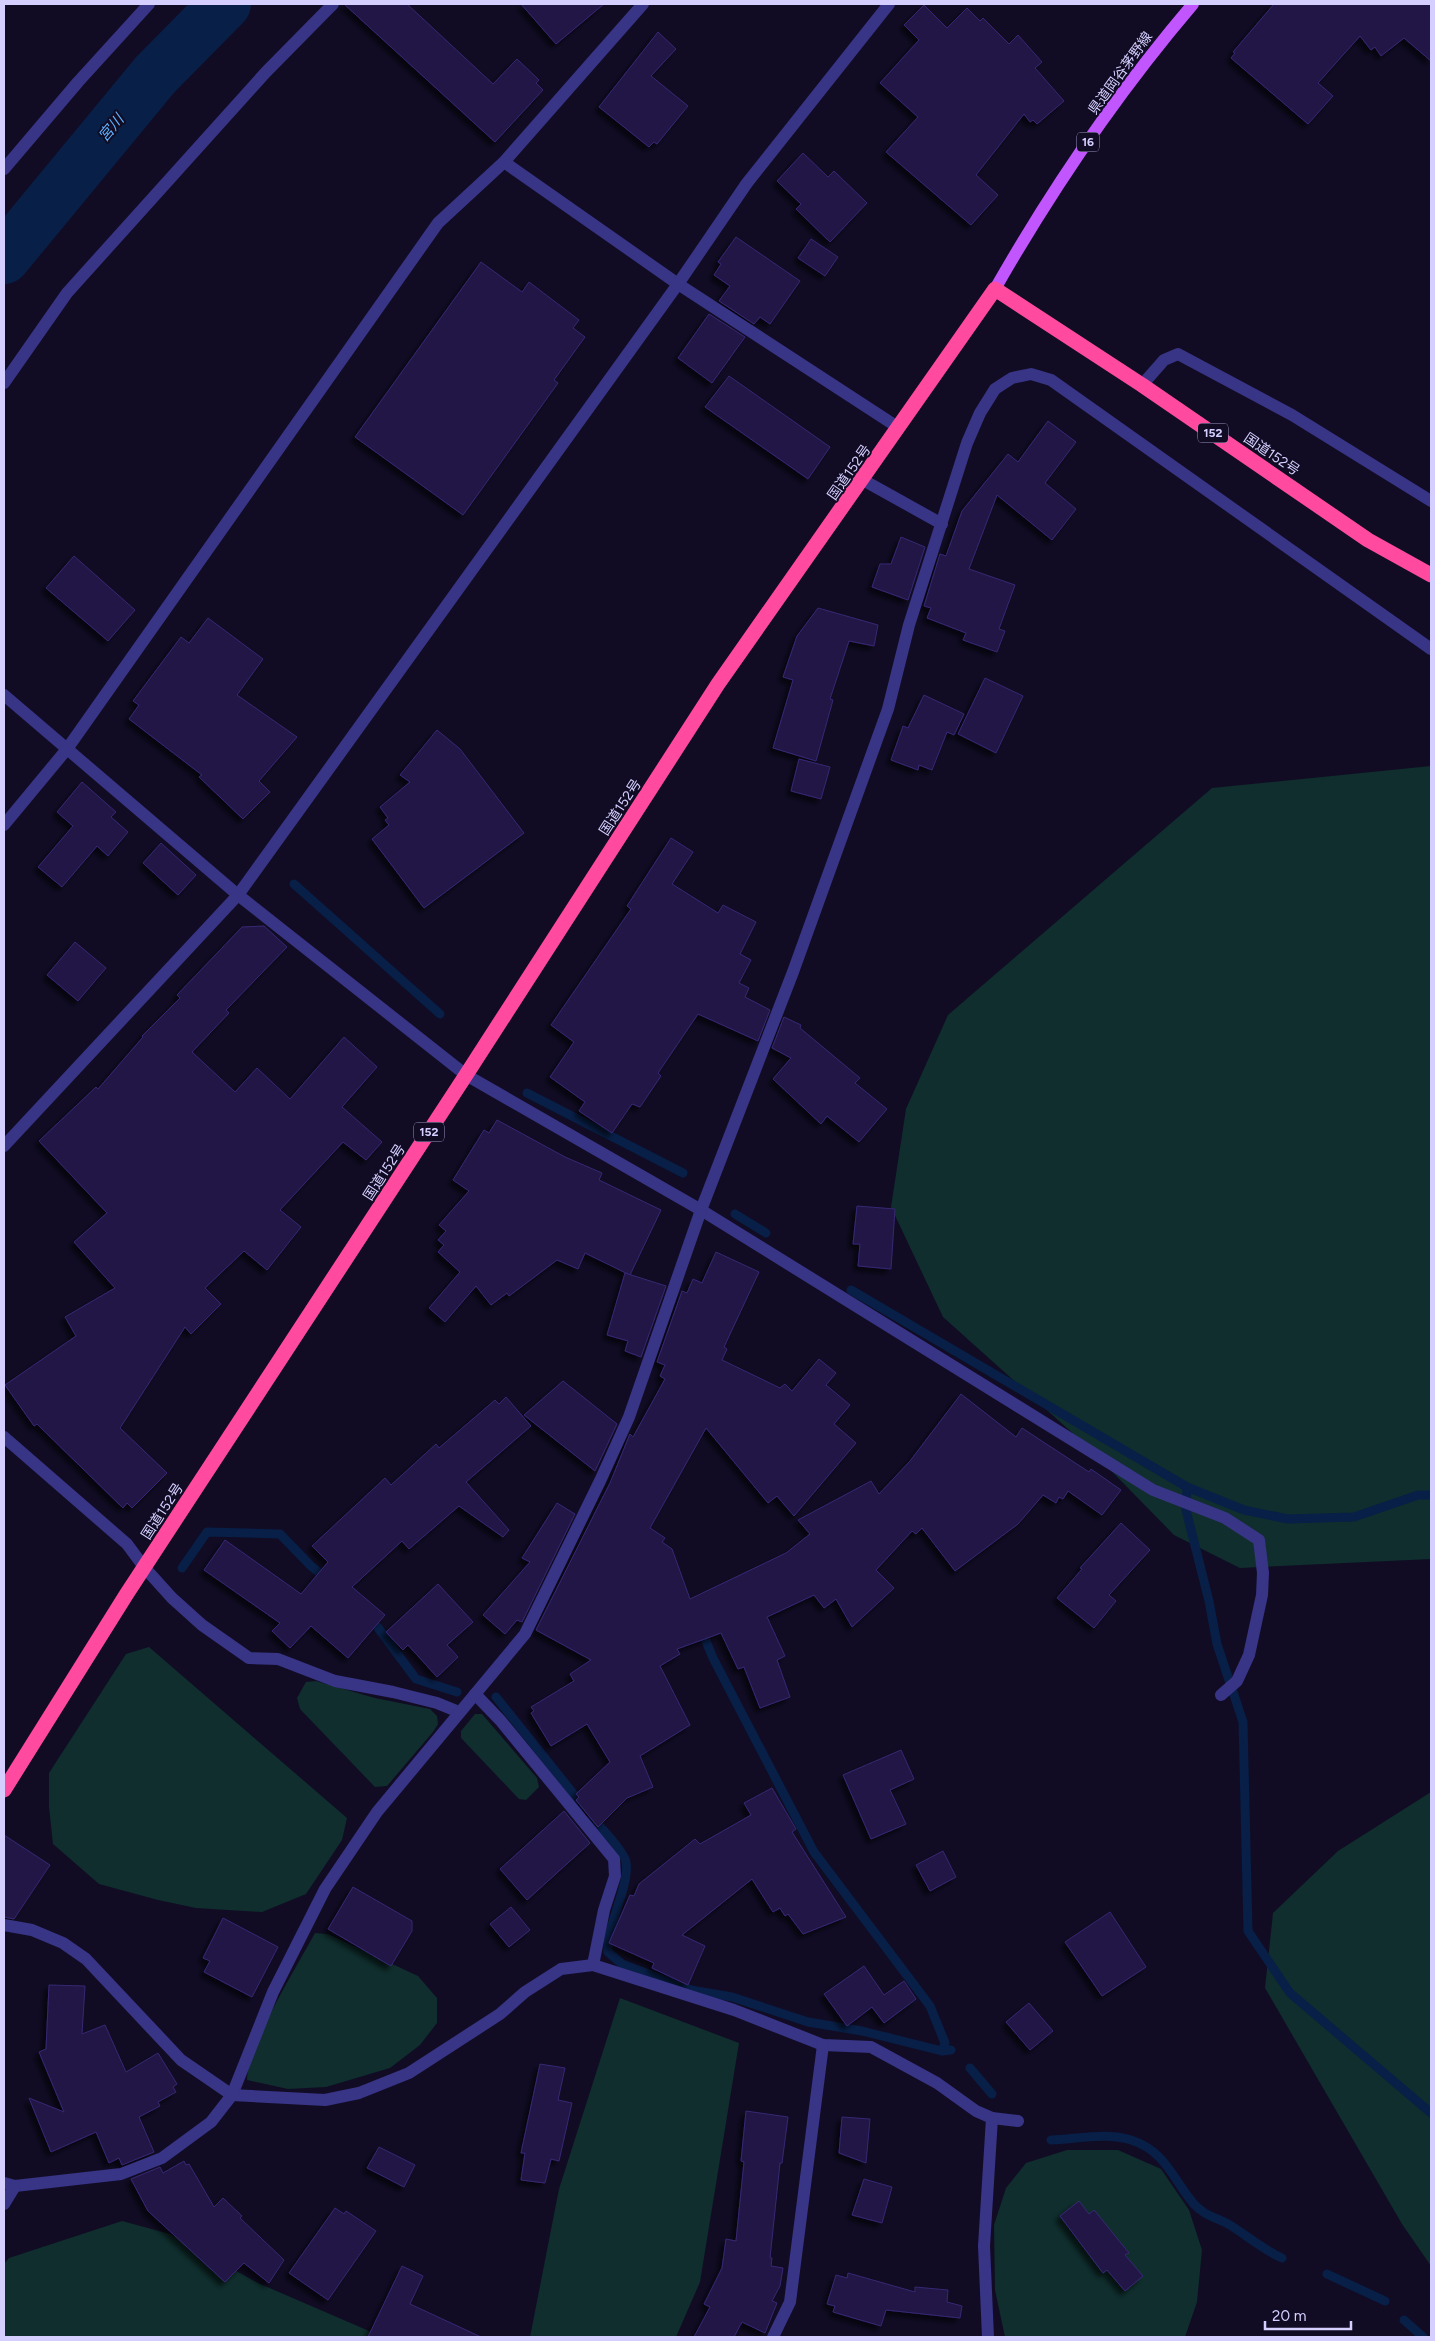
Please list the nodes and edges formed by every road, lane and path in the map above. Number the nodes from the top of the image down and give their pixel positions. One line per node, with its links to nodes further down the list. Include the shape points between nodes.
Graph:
1 (149, 4): 7 (street)
2 (333, 4): 10 (street, via 266,72 67,293)
3 (643, 4): 6 (street)
4 (889, 4): 8 (street, via 747,183)
5 (1193, 4): 9 (main road, 県道岡谷茅野線 / 16, via 1144,63 1061,181)
6 (504, 162): 8 (street); 19 (street, via 438,223)
7 (4, 169)
8 (678, 284): 12 (street); 21 (street)
9 (995, 289): 11 (highway, 国道152号 / 152); 12 (highway, 国道152号 / 152)
10 (4, 383)
11 (1142, 385): 14 (street, via 1164,360 1178,354 1292,415); 16 (highway, 国道152号 / 152, via 1368,540)
12 (900, 428): 13 (highway, 国道152号 / 152)
13 (863, 480): 15 (street); 22 (highway, 国道152号 / 152, via 718,684)
14 (1431, 501)
15 (942, 524): 17 (street, via 967,443 994,389 1012,378 1031,374 1052,380); 24 (street, via 908,625 888,709 793,972)
16 (1431, 575)
17 (1431, 649)
18 (4, 695): 19 (street)
19 (67, 749): 20 (street); 21 (street)
20 (4, 825)
21 (238, 895): 22 (street); 23 (street)
22 (466, 1075): 24 (street); 26 (highway, 国道152号 / 152)
23 (4, 1146)
24 (701, 1210): 27 (street, via 629,1417 600,1481 524,1634); 28 (street, via 1154,1490 1225,1518 1258,1540 1263,1574 1262,1595 1249,1655 1237,1681)
25 (4, 1437): 26 (street, via 127,1544)
26 (144, 1567): 29 (street, via 202,1625 249,1658 278,1659 335,1681 437,1703); 30 (highway, 国道152号 / 152)
27 (475, 1694): 29 (street); 32 (street, via 614,1859 615,1876 604,1910)
28 (1221, 1695)
29 (459, 1712): 34 (street, via 378,1812 325,1889 273,1992)
30 (4, 1790)
31 (4, 1925): 34 (street, via 32,1930 63,1943 86,1959 182,2060)
32 (593, 1965): 33 (street, via 734,2010); 34 (street, via 560,1969 500,2014 409,2073 359,2093 325,2100)
33 (823, 2045): 35 (street, via 871,2047); 39 (street, via 790,2302)
34 (232, 2095): 37 (street, via 211,2122 162,2158 121,2174)
35 (992, 2118): 36 (street); 40 (street, via 984,2246)
36 (1018, 2120)
37 (9, 2184): 38 (street)
38 (4, 2204)
39 (773, 2337)
40 (988, 2337)

